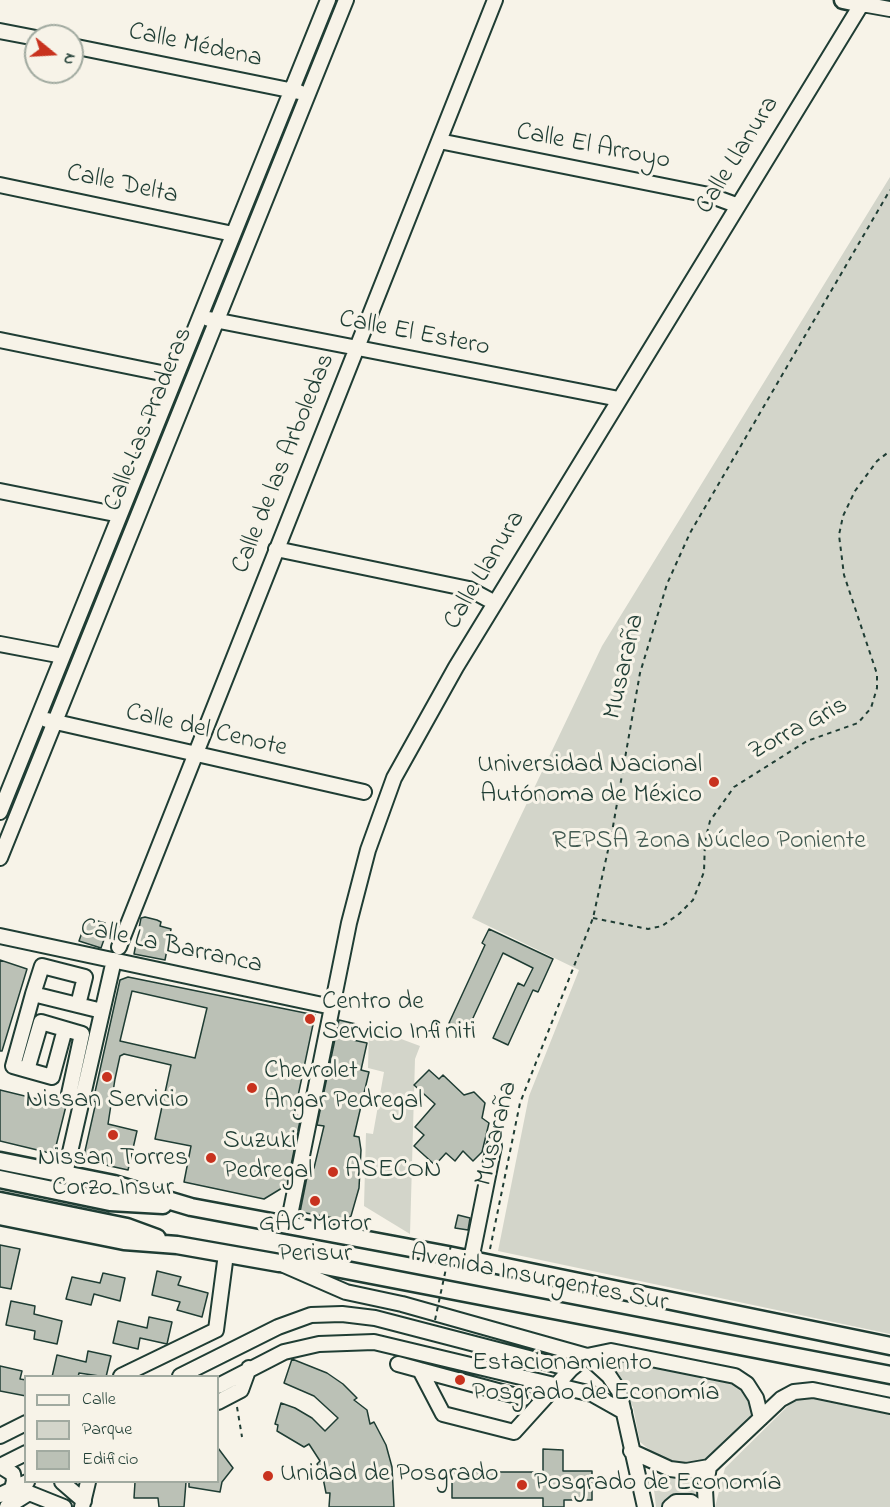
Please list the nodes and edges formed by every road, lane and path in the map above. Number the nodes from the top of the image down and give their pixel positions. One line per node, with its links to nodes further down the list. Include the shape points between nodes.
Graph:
1 (328, 0): 10 (street, Calle Las Praderas)
2 (346, 0): 11 (street, Calle Las Praderas)
3 (495, 0): 12 (street, Calle de las Arboledas)
4 (843, 0): 5 (main road)
5 (863, 2): 6 (street); 15 (street, Calle Llanura)
6 (890, 9)
7 (0, 31): 8 (street)
8 (24, 36)
9 (84, 48): 10 (street, Calle Médena)
10 (291, 91): 11 (street, Calle Médena); 16 (street, Calle Las Praderas)
11 (308, 94): 18 (street, Calle Las Praderas)
12 (439, 141): 15 (street, Calle El Arroyo, via 709,195); 20 (street, Calle de las Arboledas)
13 (0, 185): 16 (street, Calle Delta)
14 (890, 190): 36 (path, Musaraña, via 690,533 667,584 640,673)
15 (736, 205): 22 (street, Calle Llanura)
16 (233, 234): 17 (street, Calle Las Praderas)
17 (200, 317): 18 (street, Calle El Estero); 21 (street, Calle Las Praderas)
18 (216, 321): 20 (street, Calle El Estero); 31 (street, Calle Las Praderas)
19 (0, 340): 21 (street)
20 (357, 348): 22 (street, Calle El Estero); 26 (street, Calle de las Arboledas)
21 (176, 376): 25 (street, Calle Las Praderas)
22 (619, 399): 27 (street, Calle Llanura)
23 (890, 451): 36 (path, Zorra Gris, via 877,461 855,491 839,535 844,575 878,674 871,708 858,723 807,741 734,787 710,821 704,872 693,900 679,914 662,926 648,929)
24 (0, 491): 25 (street)
25 (120, 515): 29 (street, Calle Las Praderas)
26 (276, 549): 27 (street, via 469,590); 32 (street, Calle de las Arboledas)
27 (495, 603): 41 (street, Calle Llanura, via 407,752 387,795 357,888)
28 (0, 644): 29 (street)
29 (63, 656): 30 (street, Calle Las Praderas)
30 (38, 718): 31 (street, Calle del Cenote); 34 (street, Calle Las Praderas)
31 (54, 722): 32 (street, Calle del Cenote); 35 (street, Calle Las Praderas)
32 (196, 755): 33 (street, Calle del Cenote); 38 (street, Calle de las Arboledas)
33 (364, 792)
34 (2, 804)
35 (0, 858)
36 (593, 918): 57 (path, Musaraña, via 520,1103 489,1253)
37 (0, 936): 38 (street, Calle La Barranca)
38 (117, 953): 41 (street, Calle La Barranca); 42 (street, Calle de las Arboledas)
39 (33, 994): 40 (street); 40 (street, via 42,966 85,976); 44 (street, via 13,1066)
40 (78, 1005): 42 (street)
41 (332, 1007): 53 (street, Calle Llanura)
42 (102, 1011): 45 (street, Calle de las Arboledas)
43 (65, 1029): 44 (street, via 41,1022); 44 (street, via 52,1077); 45 (street, via 82,1034 69,1094)
44 (27, 1070)
45 (82, 1098): 48 (street, Calle de las Arboledas)
46 (494, 1146): 57 (street)
47 (0, 1161): 48 (main road, Avenida Insurgentes Sur)
48 (65, 1174): 51 (main road, Avenida Insurgentes Sur)
49 (0, 1179): 51 (main road, Avenida Insurgentes Sur, via 110,1202)
50 (0, 1202): 54 (main road, Avenida Insurgentes Sur, via 127,1227)
51 (191, 1207): 53 (main road, Avenida Insurgentes Sur)
52 (0, 1216): 54 (main road, Avenida Insurgentes Sur, via 124,1241)
53 (288, 1225): 57 (main road, Avenida Insurgentes Sur)
54 (177, 1245): 56 (main road, Avenida Insurgentes Sur)
55 (451, 1245): 59 (path, bridge)
56 (226, 1254): 58 (main road, Avenida Insurgentes Sur); 69 (street, via 216,1330)
57 (478, 1262): 61 (main road, Avenida Insurgentes Sur)
58 (279, 1263): 62 (street, via 346,1292); 71 (main road, Avenida Insurgentes Sur, via 320,1265)
59 (435, 1320)
60 (261, 1337): 63 (street); 64 (street, via 251,1350 255,1358); 67 (street, via 311,1315 342,1314 375,1318)
61 (890, 1346)
62 (587, 1356): 67 (street); 78 (street, via 619,1391); 79 (street, via 611,1351 626,1353 735,1376 747,1384 756,1398)
63 (213, 1360): 70 (street); 72 (street, via 227,1365 229,1373)
64 (264, 1361): 66 (street); 73 (street, via 319,1344 374,1342)
65 (398, 1364): 68 (street)
66 (249, 1368): 72 (street); 74 (street, via 241,1390)
67 (571, 1369): 73 (street)
68 (420, 1370): 73 (street, via 444,1414 514,1432); 75 (street)
69 (125, 1375)
70 (184, 1375)
71 (890, 1375)
72 (222, 1383)
73 (557, 1386): 78 (street, via 592,1394)
74 (234, 1394): 76 (street); 82 (path)
75 (524, 1398)
76 (219, 1402)
77 (890, 1406): 79 (street, via 813,1390 794,1392 781,1399)
78 (624, 1412): 83 (street)
79 (761, 1418): 86 (street)
80 (24, 1425): 81 (street)
81 (0, 1436)
82 (242, 1437)
83 (631, 1450): 86 (street, via 670,1469); 94 (street)
84 (24, 1454): 85 (street)
85 (0, 1466): 90 (street, via 13,1474)
86 (709, 1467): 97 (street)
87 (25, 1483): 90 (street)
88 (63, 1483): 91 (street)
89 (88, 1483): 91 (street)
90 (6, 1492)
91 (83, 1504)
92 (8, 1507): 93 (street, via 29,1493)
93 (64, 1507)
94 (645, 1507)
95 (670, 1507): 96 (street, via 676,1502 691,1502)
96 (698, 1507)
97 (706, 1507)

